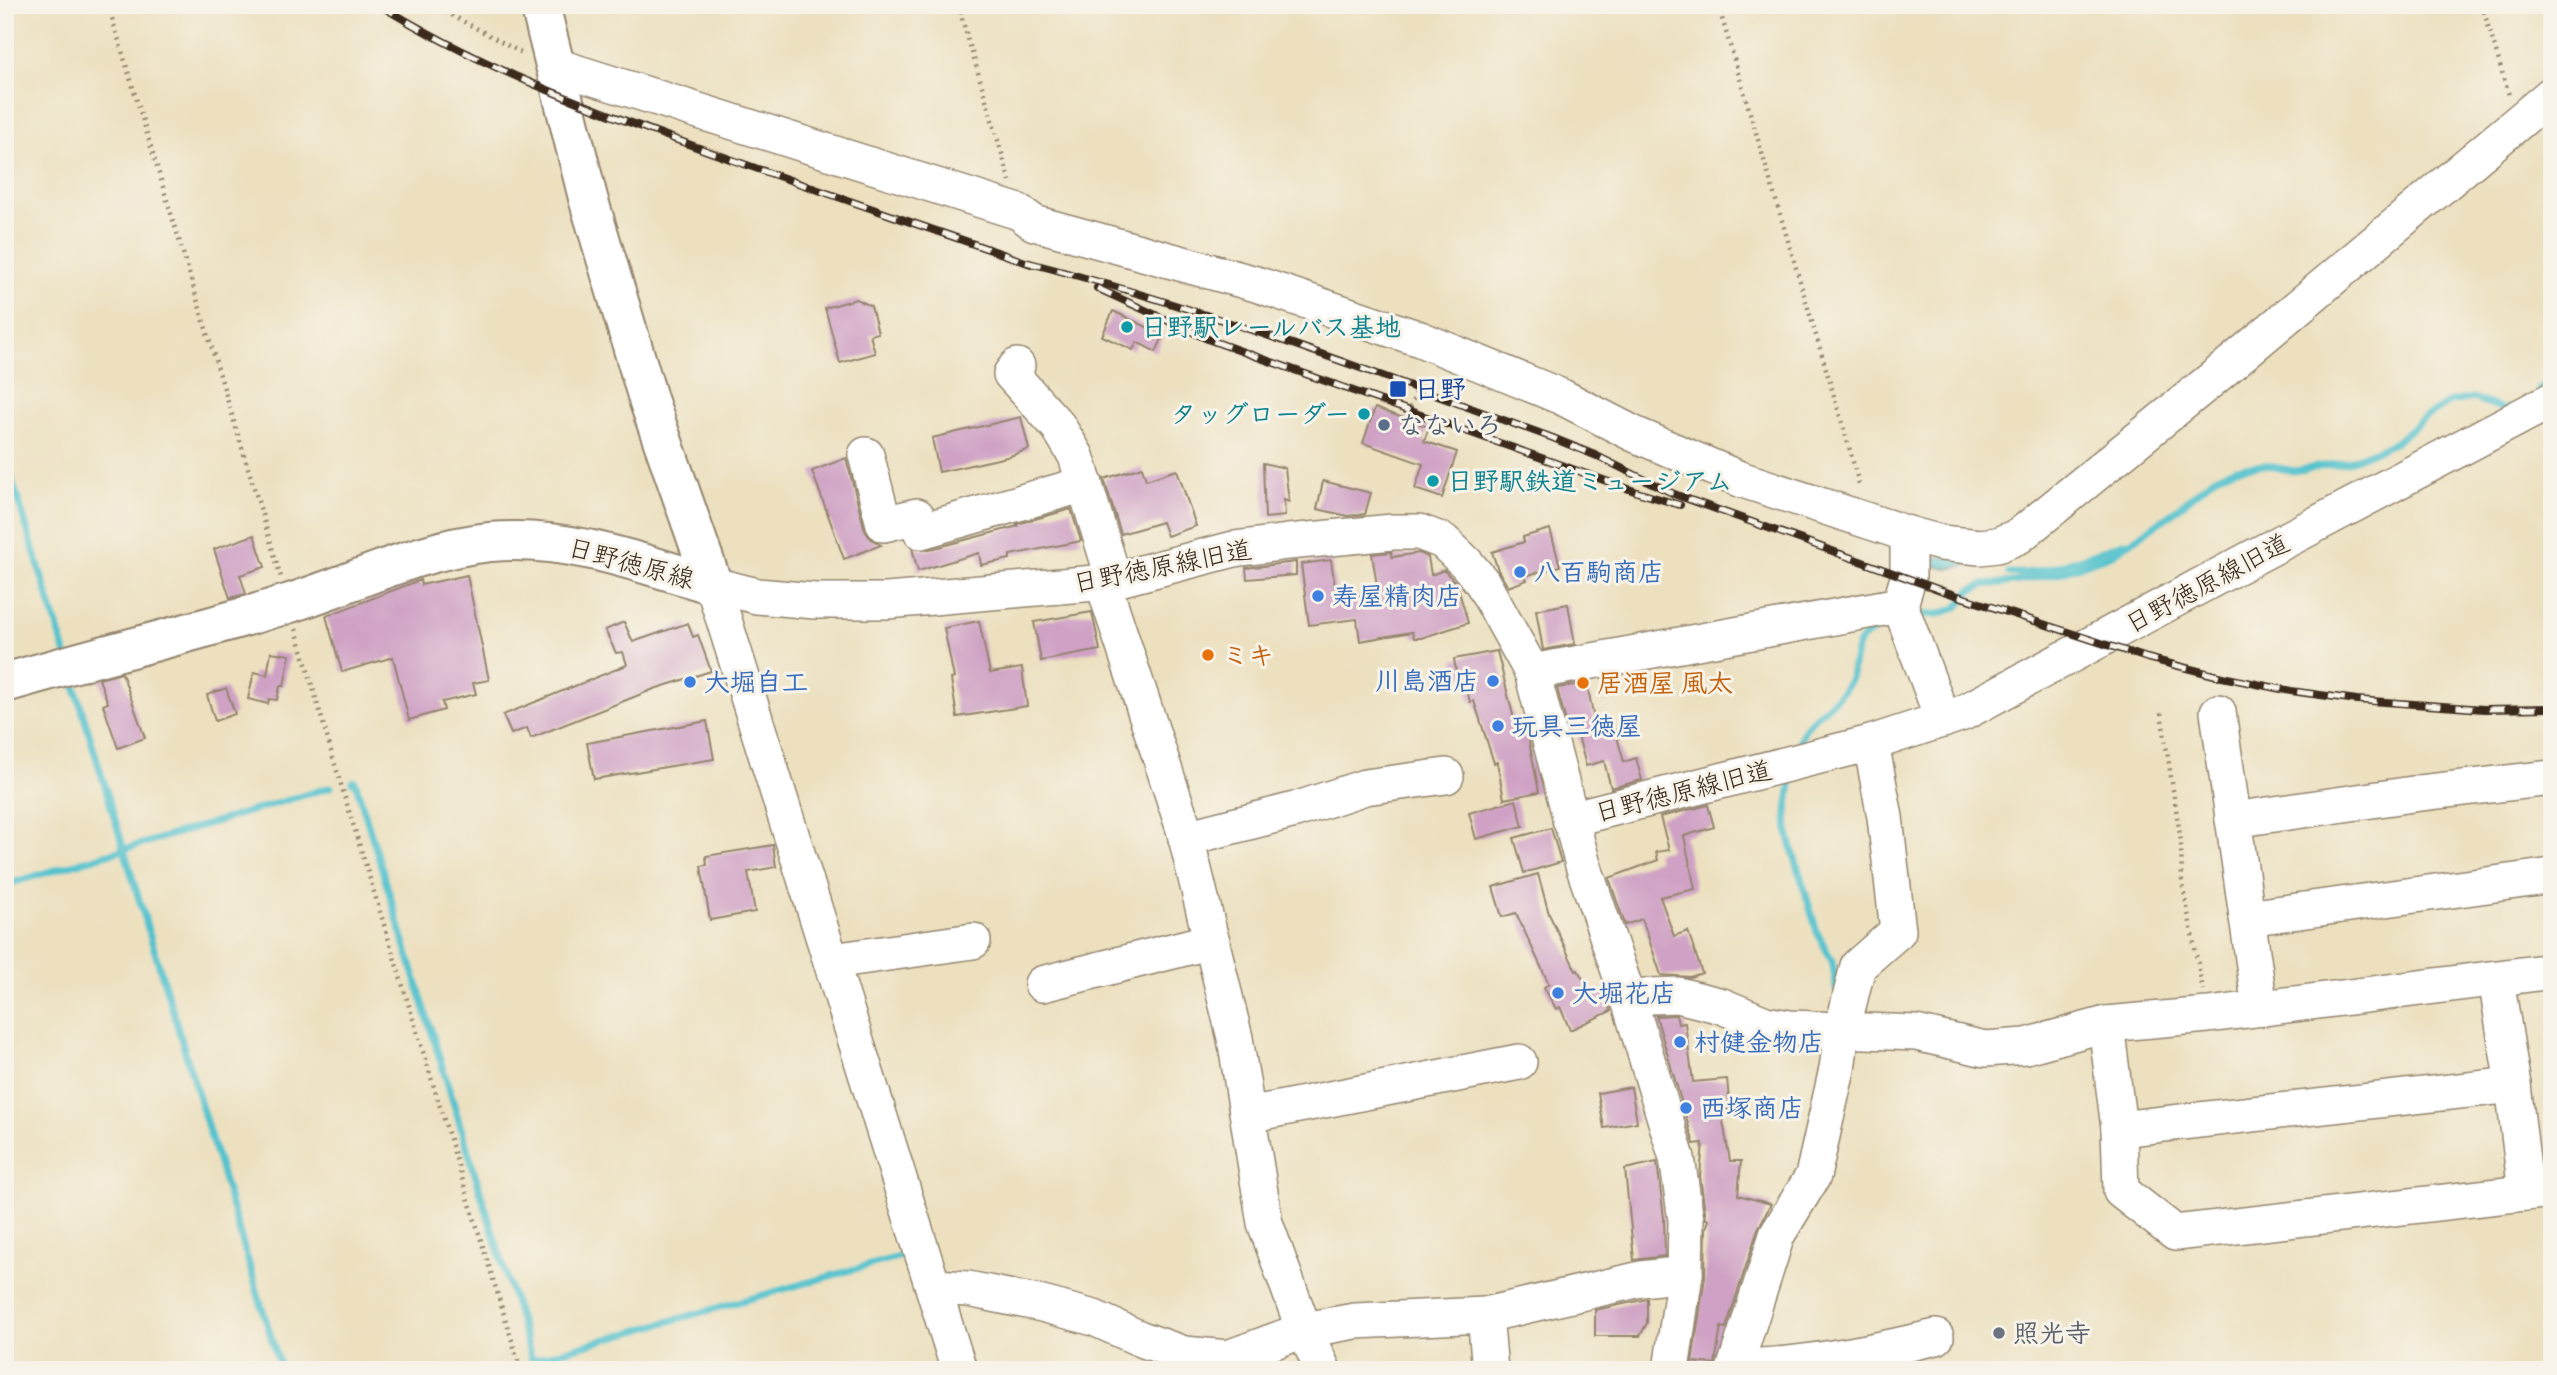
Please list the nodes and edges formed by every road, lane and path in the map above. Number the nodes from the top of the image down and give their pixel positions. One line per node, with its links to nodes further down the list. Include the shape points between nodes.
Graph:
1 (108, 5): 21 (path)
2 (433, 5): 7 (path)
3 (540, 5): 7 (main road, 日野徳原線)
4 (958, 5): 10 (path)
5 (1718, 5): 17 (path, via 1849,443)
6 (2482, 5): 9 (path)
7 (556, 66): 10 (street); 20 (main road, 日野徳原線, via 649,402)
8 (2552, 94): 9 (street)
9 (2517, 122): 18 (street, via 2019,536 1980,547)
10 (1019, 212): 17 (street, via 1034,223 1256,284 1420,339 1562,397 1740,479)
11 (1017, 366): 16 (street, via 1011,374 1058,426 1076,456)
12 (1418, 386): 14 (path)
13 (2552, 400): 27 (street, 日野徳原線旧道)
14 (1408, 414)
15 (866, 455): 16 (street, via 884,524 918,516 921,531)
16 (1085, 484): 19 (street, via 1110,567)
17 (1866, 519): 18 (street)
18 (1908, 534): 22 (street, via 1908,578)
19 (1107, 582): 20 (street, 日野徳原線旧道, via 887,601 757,596); 23 (street, 日野徳原線旧道, via 1234,549 1419,532 1443,541 1482,582); 33 (street, via 1108,598)
20 (713, 585): 21 (main road, 日野徳原線, via 568,544 491,542 435,552); 38 (street)
21 (289, 604): 24 (main road, 日野徳原線); 57 (path)
22 (1900, 605): 23 (street); 27 (street)
23 (1532, 672): 31 (street, 日野徳原線旧道)
24 (5, 683)
25 (2218, 712): 32 (street)
26 (2161, 713): 44 (path, via 2181,841 2182,882)
27 (1943, 720): 28 (street, 日野徳原線旧道)
28 (1871, 743): 31 (street, 日野徳原線旧道); 46 (street, via 1898,932 1858,966)
29 (1446, 776): 33 (street, via 1365,787)
30 (2552, 778): 32 (street)
31 (1570, 819): 42 (street)
32 (2233, 820): 35 (street)
33 (1186, 838): 37 (street)
34 (2552, 876): 35 (street)
35 (2247, 918): 43 (street)
36 (973, 941): 38 (street)
37 (1212, 941): 41 (street); 49 (street, via 1236,1038)
38 (832, 961): 52 (street)
39 (2552, 971): 40 (street)
40 (2496, 979): 43 (street); 48 (street)
41 (1042, 984)
42 (1629, 1000): 46 (street, via 1678,995 1765,1024); 51 (street, via 1677,1157 1686,1220)
43 (2260, 1008): 44 (street)
44 (2208, 1015): 45 (street)
45 (2106, 1024): 46 (street, via 2026,1046 1985,1049 1916,1033); 50 (street)
46 (1842, 1031): 56 (street, via 1813,1176 1777,1235)
47 (1520, 1062): 49 (street)
48 (2513, 1085): 50 (street); 50 (street, via 2534,1192 2175,1233 2121,1191)
49 (1248, 1115): 54 (street, via 1265,1223)
50 (2119, 1129)
51 (1685, 1274): 53 (street, via 1641,1279); 61 (street)
52 (934, 1287): 54 (street, via 1042,1304 1094,1318 1184,1354 1228,1358); 58 (street)
53 (1485, 1315): 54 (street, via 1354,1321); 60 (street)
54 (1304, 1330): 59 (street)
55 (1936, 1337): 56 (street, via 1883,1349)
56 (1734, 1368)
57 (521, 1370)
58 (959, 1370)
59 (1323, 1370)
60 (1490, 1370)
61 (1671, 1370)

